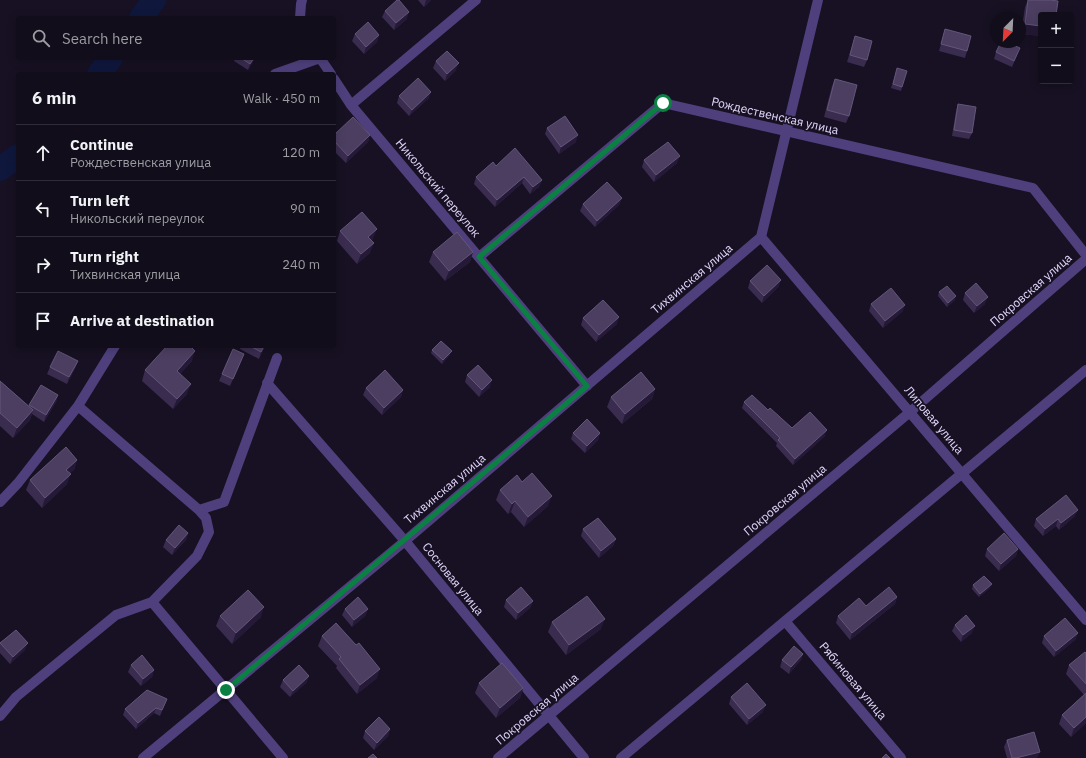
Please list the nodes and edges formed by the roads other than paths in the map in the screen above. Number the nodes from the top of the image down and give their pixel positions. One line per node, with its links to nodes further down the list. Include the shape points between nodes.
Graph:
1 (302, 0): 4 (street)
2 (476, 0): 10 (street)
3 (818, 0): 11 (street)
4 (300, 16)
5 (314, 60): 7 (street)
6 (321, 60): 8 (street)
7 (281, 72)
8 (330, 72)
9 (336, 82): 10 (street, Никольский переулок)
10 (351, 105): 14 (street, Никольский переулок)
11 (786, 132): 12 (street); 13 (street, Рождественская улица, via 1033,188); 14 (street, Рождественская улица, via 663,103)
12 (761, 237): 20 (street, Тихвинская улица); 22 (street, Липовая улица)
13 (1086, 255)
14 (479, 257): 20 (street, Никольский переулок)
15 (1086, 260): 22 (street, Покровская улица)
16 (114, 348): 21 (street)
17 (276, 358): 19 (street)
18 (1086, 370): 23 (street)
19 (267, 383): 25 (street, via 224,502); 26 (street, Сосновая улица)
20 (587, 386): 26 (street, Тихвинская улица)
21 (78, 406): 24 (street); 25 (street)
22 (910, 412): 23 (street, Липовая улица); 32 (street, Покровская улица)
23 (961, 473): 28 (street, Липовая улица); 29 (street)
24 (0, 502)
25 (199, 510): 27 (street, via 206,518 209,532 197,556)
26 (405, 541): 30 (street, Тихвинская улица); 32 (street, Сосновая улица)
27 (152, 602): 30 (street); 31 (street, via 116,615 16,697)
28 (1086, 620)
29 (784, 621): 37 (street); 38 (street, Рябиновая улица)
30 (226, 690): 33 (street, Тихвинская улица); 34 (street)
31 (0, 716)
32 (548, 716): 35 (street, Покровская улица); 36 (street, Сосновая улица)
33 (143, 758)
34 (283, 758)
35 (498, 758)
36 (584, 758)
37 (621, 758)
38 (901, 758)

